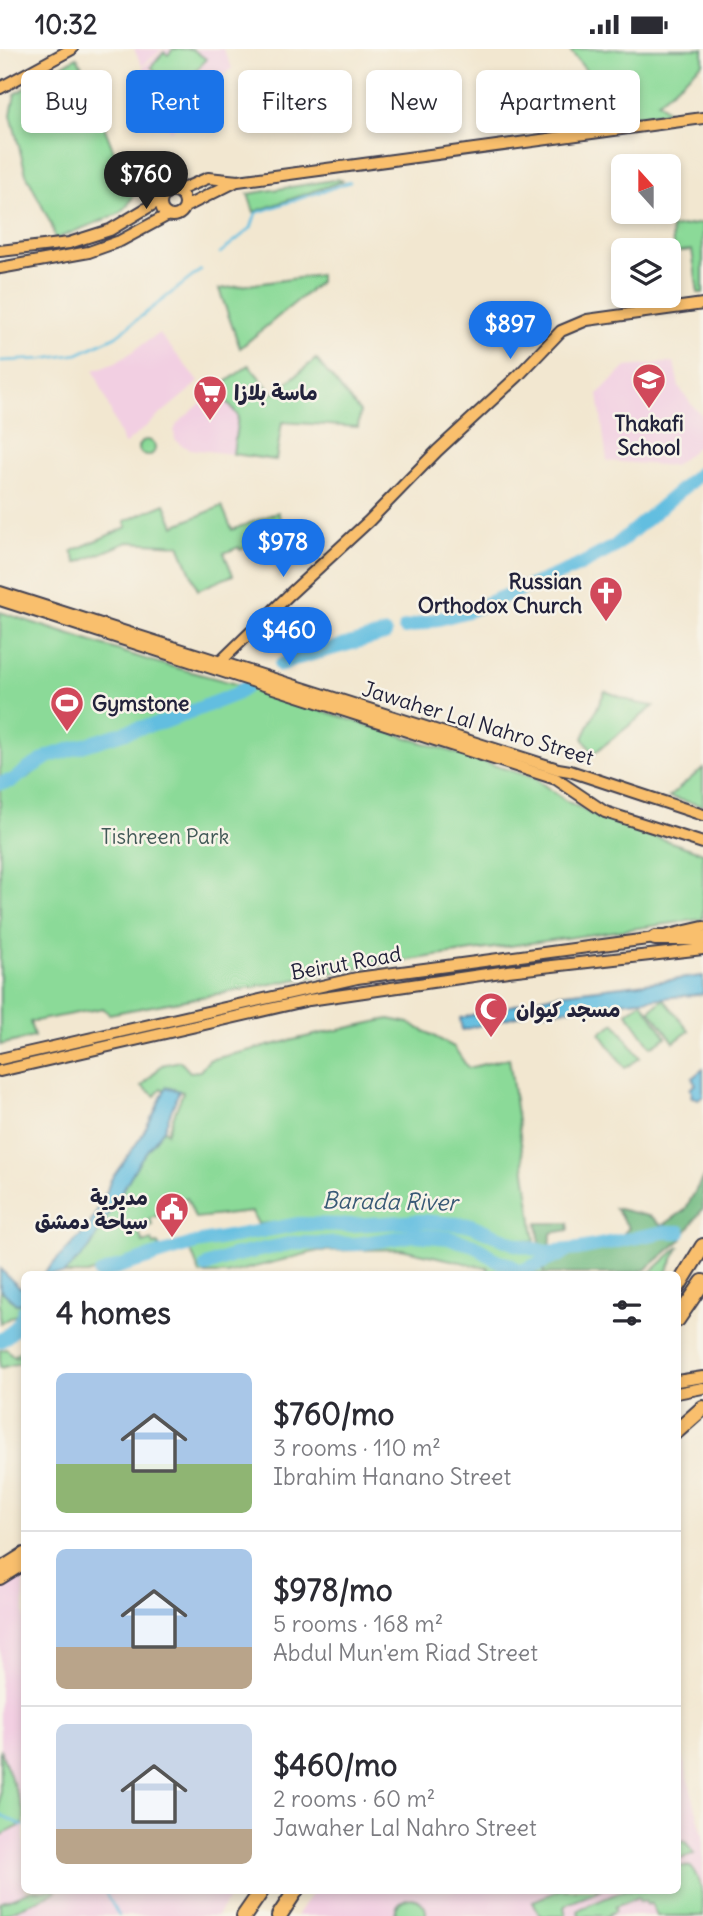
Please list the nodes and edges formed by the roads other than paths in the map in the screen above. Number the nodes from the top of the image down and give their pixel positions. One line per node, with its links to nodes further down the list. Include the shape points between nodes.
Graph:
1 (72, 49): 2 (main road)
2 (0, 87)
3 (703, 118): 4 (main road)
4 (238, 181): 5 (main road, via 208,179); 7 (main road)
5 (174, 192): 6 (main road); 7 (main road, via 183,197)
6 (162, 199): 8 (main road, via 162,210); 9 (main road)
7 (185, 208): 8 (main road, via 176,216)
8 (168, 215): 11 (main road)
9 (93, 235): 10 (main road); 11 (main road)
10 (44, 246): 12 (main road); 13 (main road)
11 (98, 248): 13 (main road)
12 (0, 251)
13 (47, 260): 14 (main road)
14 (0, 268)
15 (703, 304): 18 (main road, via 587,320 561,331)
16 (0, 592): 18 (main road, Jawaher Lal Nahro Street)
17 (0, 600): 20 (main road, Jawaher Lal Nahro Street, via 556,779 604,812)
18 (220, 662): 19 (main road, Jawaher Lal Nahro Street)
19 (703, 815)
20 (703, 843)
21 (703, 927): 22 (main road, Beirut Road)
22 (655, 938): 23 (highway); 25 (main road, Beirut Road, via 357,978)
23 (703, 938)
24 (703, 949): 26 (main road, Beirut Road, via 309,1000)
25 (0, 1059)
26 (0, 1071)
27 (703, 1247): 28 (highway)
28 (681, 1281)
29 (703, 1282): 30 (highway)
30 (681, 1314)
31 (703, 1377): 32 (main road)
32 (681, 1380)
33 (703, 1388): 34 (main road)
34 (681, 1392)
35 (703, 1408): 36 (highway)
36 (681, 1427)
37 (21, 1555): 39 (main road)
38 (21, 1566): 40 (main road)
39 (0, 1569)
40 (0, 1579)
41 (259, 1894): 43 (highway)
42 (293, 1894): 44 (highway)
43 (244, 1916)
44 (279, 1916)

